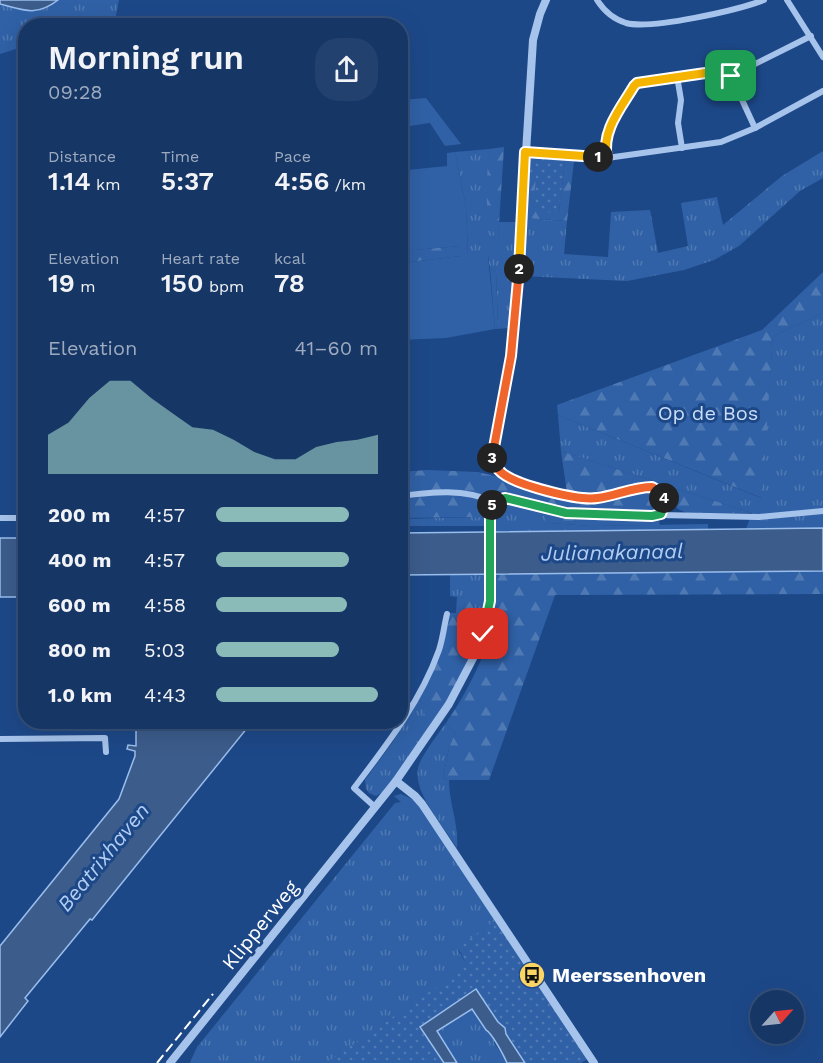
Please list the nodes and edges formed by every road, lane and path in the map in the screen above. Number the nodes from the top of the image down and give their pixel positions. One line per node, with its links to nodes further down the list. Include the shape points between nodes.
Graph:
1 (546, 0): 12 (street, via 533,40)
2 (597, 0): 3 (street, via 618,20 641,25 699,17)
3 (764, 0)
4 (787, 0): 5 (street)
5 (811, 36): 6 (street); 8 (street)
6 (823, 57)
7 (677, 76): 8 (street, via 726,70); 11 (street); 13 (street, via 642,81 634,86 608,130)
8 (731, 76): 10 (street)
9 (823, 91): 10 (street)
10 (755, 128): 11 (street, via 725,141)
11 (681, 148): 13 (street)
12 (525, 152): 13 (street); 17 (street, via 517,297 511,356 492,448 494,462 500,472 513,479 581,499 652,487 661,493 665,504)
13 (607, 158)
14 (408, 495): 15 (street, via 465,493)
15 (494, 502): 17 (street, via 505,498 566,513); 25 (street, Klipperweg, via 490,510 490,601 478,649 442,718)
16 (823, 511): 17 (street, via 736,517)
17 (658, 515)
18 (18, 518): 19 (street)
19 (0, 519)
20 (447, 614): 21 (street, via 429,674)
21 (408, 710)
22 (397, 729): 26 (street, via 354,788)
23 (0, 739): 24 (street, via 105,738)
24 (106, 752)
25 (396, 780): 26 (street, Klipperweg); 28 (street, via 422,804)
26 (375, 807): 27 (street, Klipperweg)
27 (170, 1063)
28 (594, 1063)

